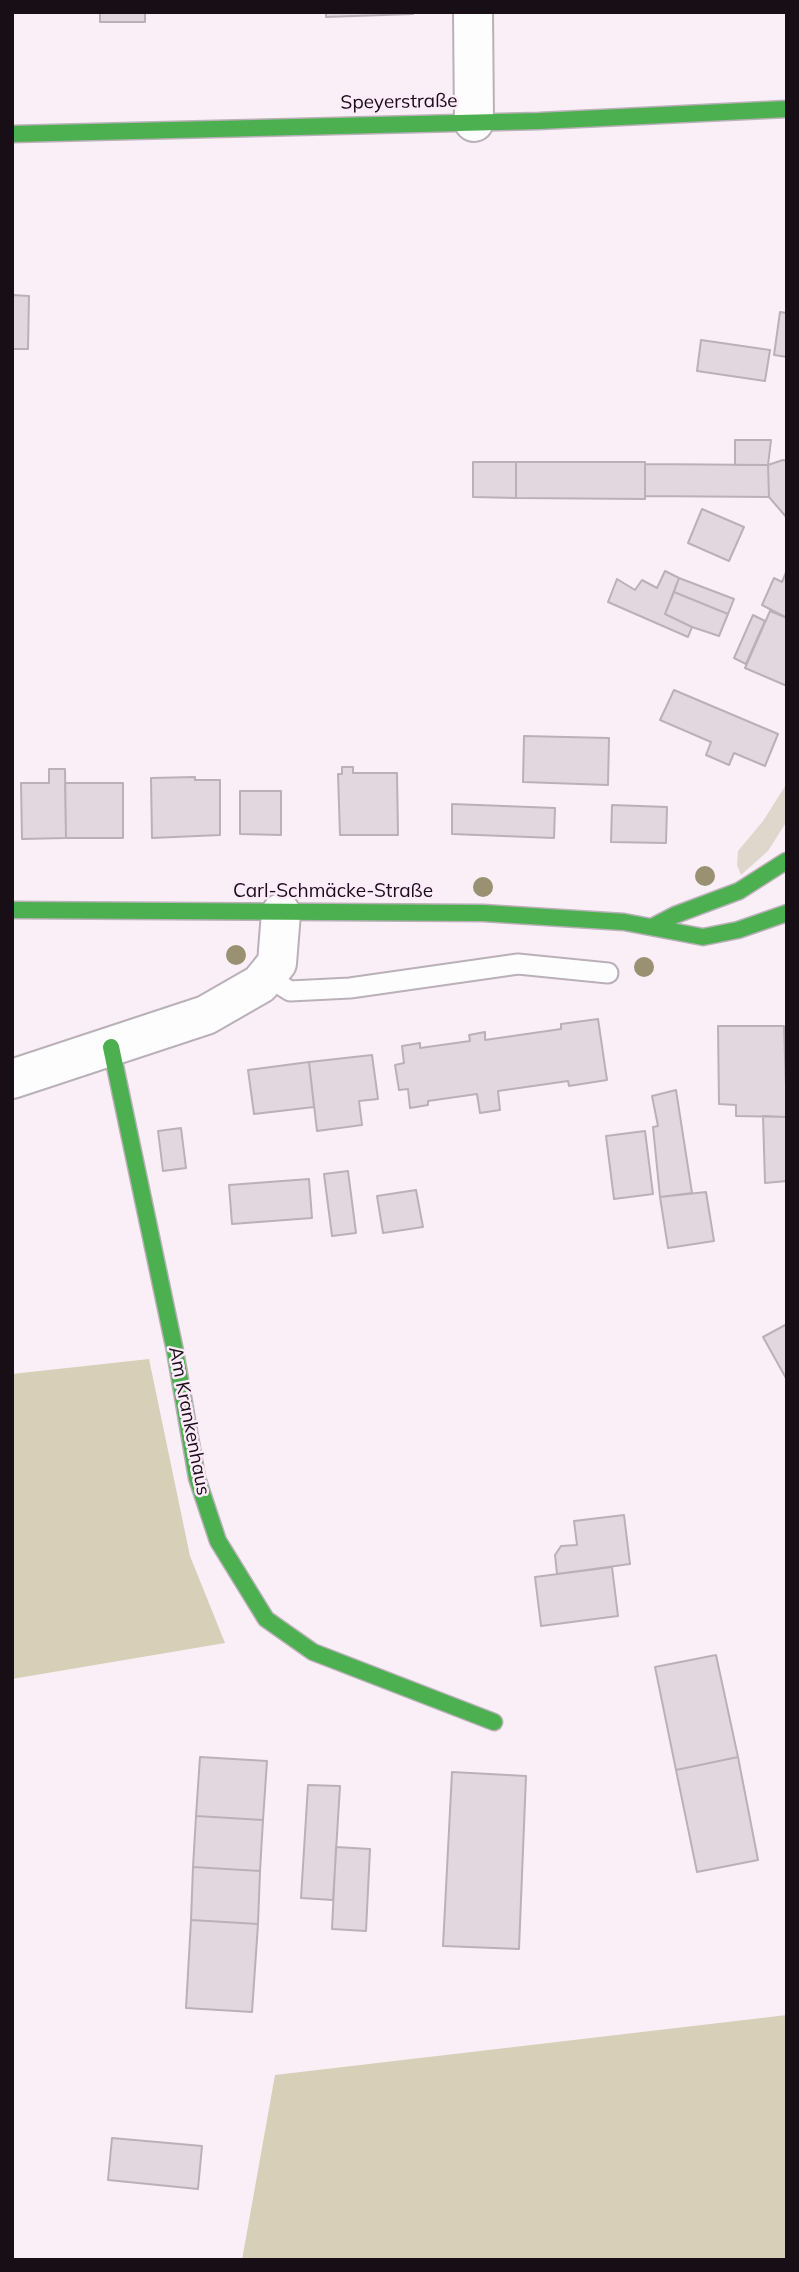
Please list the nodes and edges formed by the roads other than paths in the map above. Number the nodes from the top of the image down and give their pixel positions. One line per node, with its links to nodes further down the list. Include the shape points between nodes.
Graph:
1 (473, 12): 3 (street)
2 (787, 109): 3 (street, Speyerstraße)
3 (474, 121): 4 (street, Speyerstraße)
4 (12, 134)
5 (786, 860): 6 (street); 10 (street, via 739,891)
6 (787, 875)
7 (12, 910): 8 (street, Carl-Schmäcke-Straße)
8 (281, 913): 10 (street, Carl-Schmäcke-Straße, via 483,913); 12 (street, via 276,963)
9 (787, 913): 10 (street, Carl-Schmäcke-Straße, via 703,937)
10 (652, 927)
11 (608, 973): 12 (lane, via 518,964 350,988 290,991)
12 (266, 976): 13 (street, via 260,985 206,1015)
13 (111, 1047): 14 (street); 15 (street, Am Krankenhaus, via 197,1478 218,1541 266,1619 313,1652)
14 (12, 1079)
15 (494, 1722)

